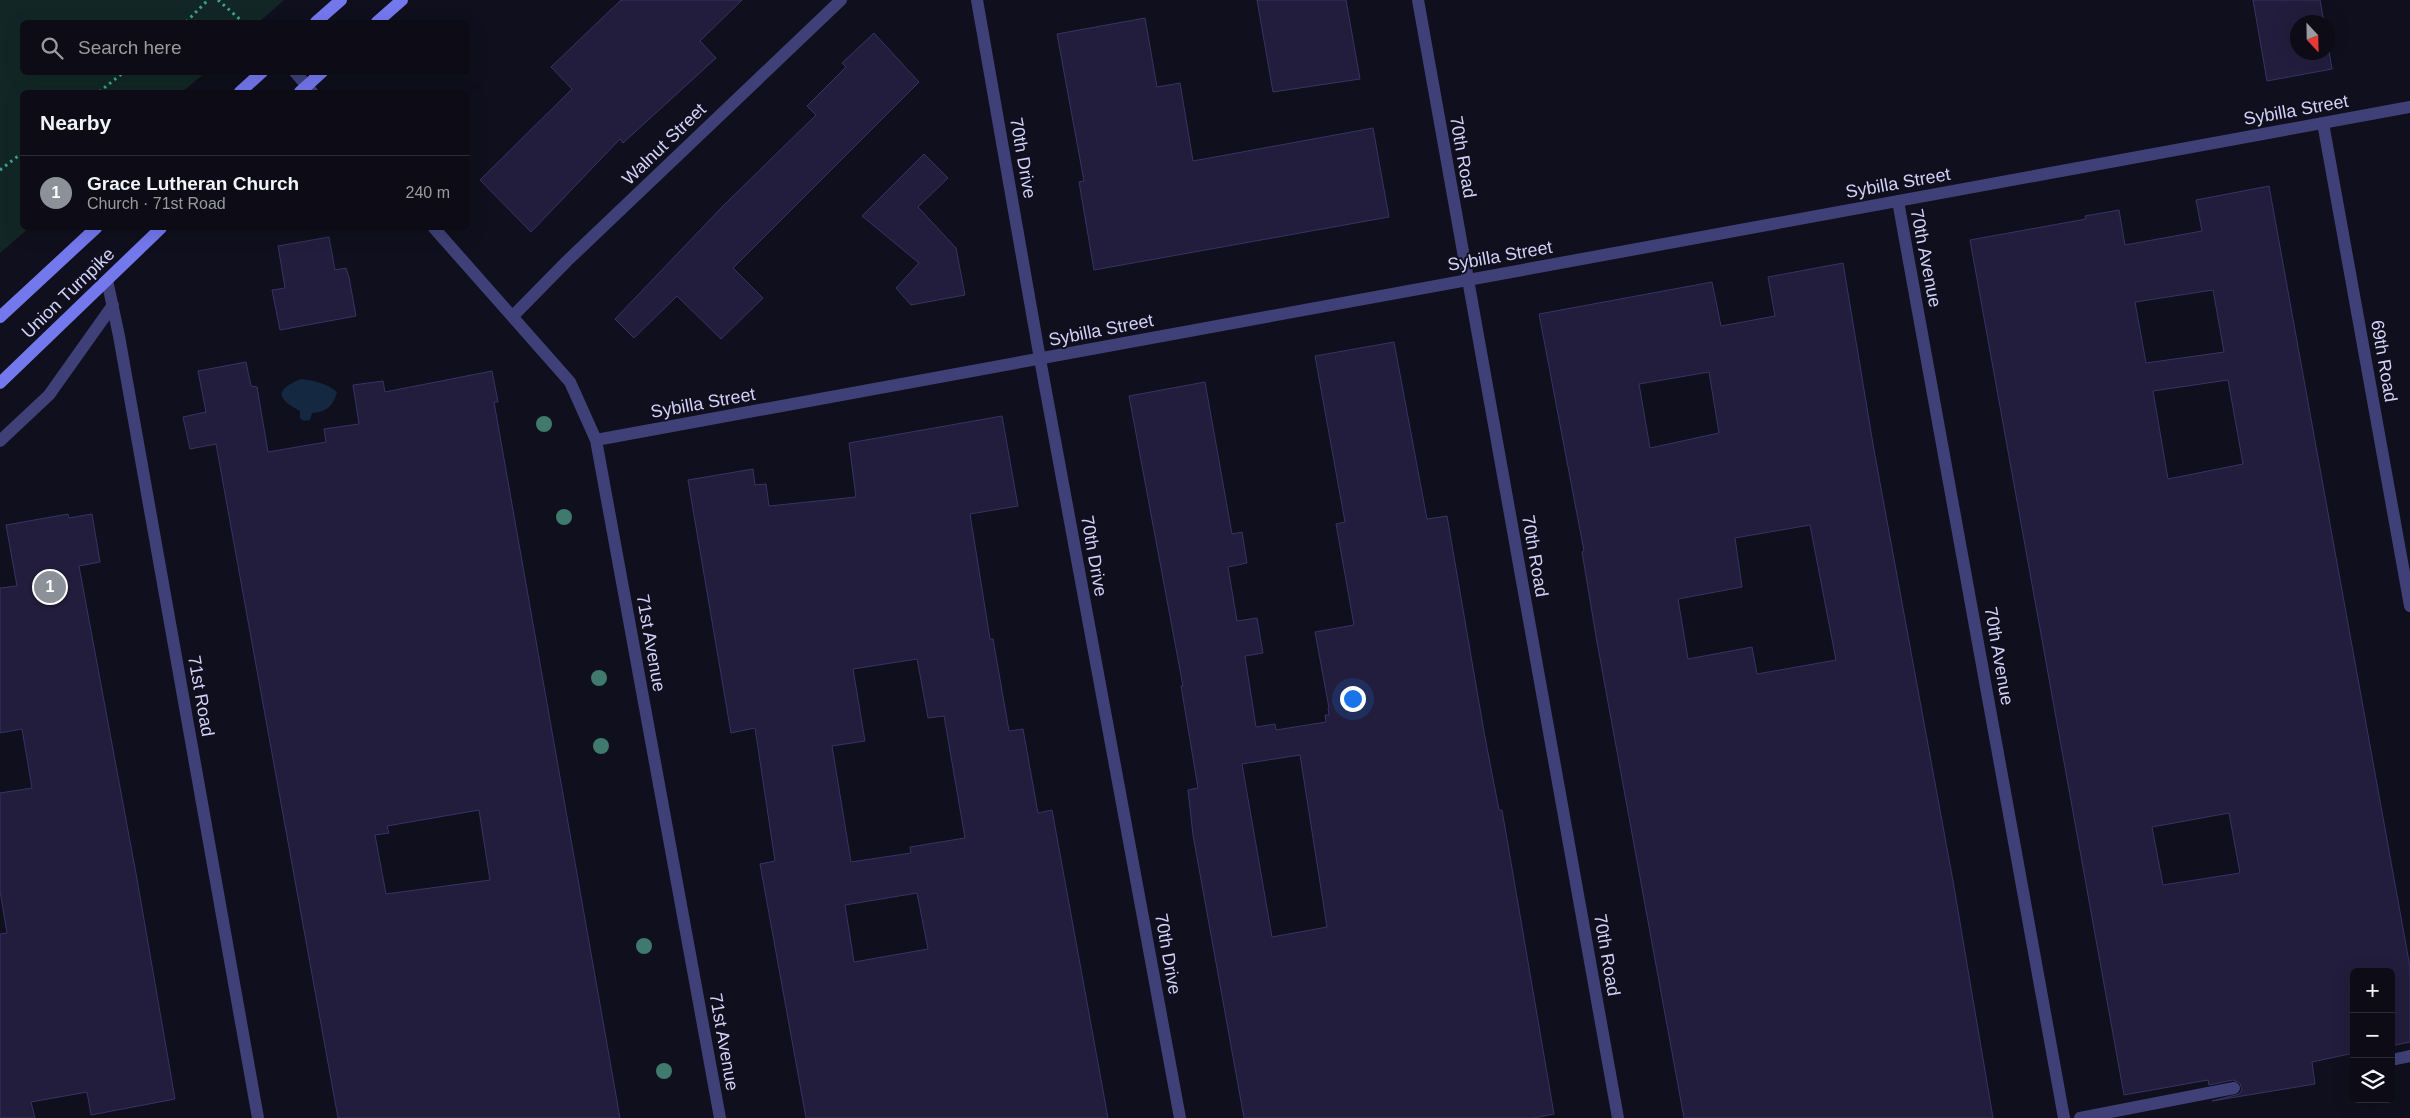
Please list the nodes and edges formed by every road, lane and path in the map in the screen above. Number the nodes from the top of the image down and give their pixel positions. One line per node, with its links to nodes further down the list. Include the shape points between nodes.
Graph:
1 (208, 0): 8 (path)
2 (218, 0): 9 (path)
3 (341, 0): 10 (main road)
4 (402, 0): 11 (main road)
5 (841, 0): 31 (street, Walnut Street)
6 (978, 0): 33 (street, 70th Drive)
7 (1418, 0): 29 (street, 70th Road)
8 (188, 20)
9 (241, 20)
10 (318, 20)
11 (379, 20)
12 (120, 75): 16 (path)
13 (259, 75): 17 (main road)
14 (297, 75): 18 (street)
15 (319, 75): 19 (main road)
16 (102, 90)
17 (242, 90)
18 (305, 90)
19 (307, 90)
20 (2410, 107): 21 (street, Sybilla Street)
21 (2323, 122): 24 (street, Sybilla Street); 37 (street, 69th Road)
22 (20, 155): 23 (path)
23 (0, 170)
24 (1898, 201): 29 (street, Sybilla Street); 45 (street, 70th Avenue)
25 (94, 230): 32 (main road, Union Turnpike)
26 (159, 230): 28 (main road, Union Turnpike)
27 (436, 230): 31 (street, 71st Avenue)
28 (107, 280): 30 (street, 71st Road); 34 (main road, Union Turnpike)
29 (1468, 280): 33 (street, Sybilla Street); 44 (street, 70th Road)
30 (113, 305): 36 (street, via 49,395); 41 (street, 71st Road)
31 (513, 316): 35 (street, 71st Avenue, via 570,382)
32 (0, 317)
33 (1040, 359): 35 (street, Sybilla Street); 43 (street, 70th Drive)
34 (0, 383)
35 (596, 440): 42 (street, 71st Avenue)
36 (0, 441)
37 (2410, 606)
38 (2410, 1056): 39 (street)
39 (2395, 1059)
40 (2234, 1088): 46 (street)
41 (258, 1118)
42 (720, 1118)
43 (1180, 1118)
44 (1618, 1118)
45 (2064, 1118)
46 (2080, 1118)

